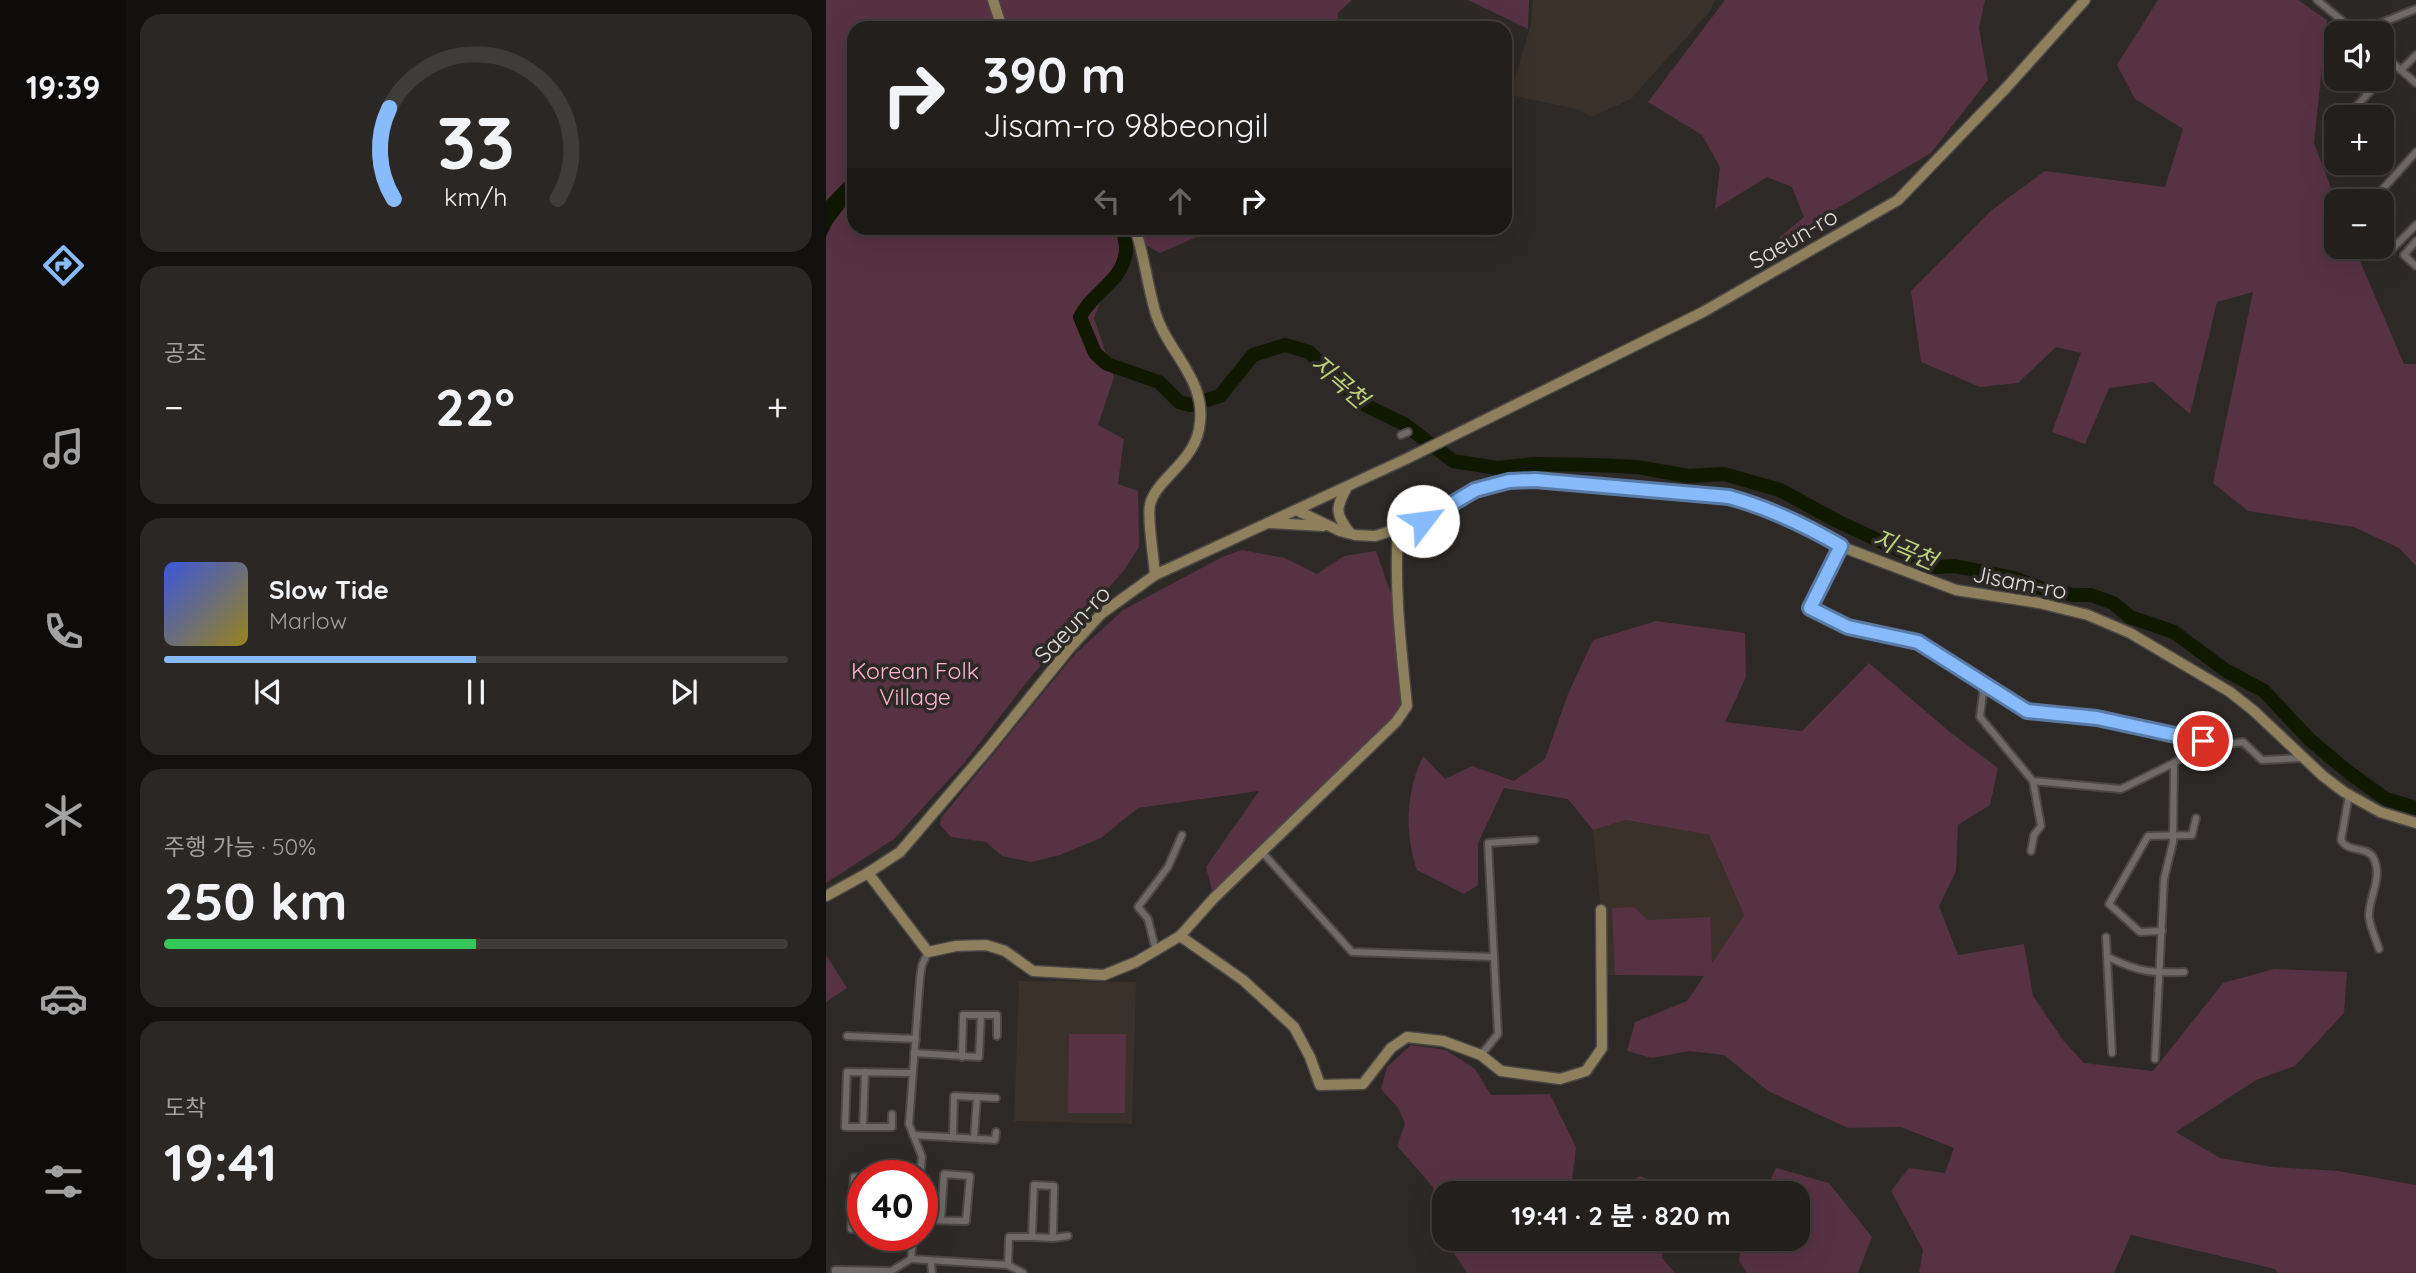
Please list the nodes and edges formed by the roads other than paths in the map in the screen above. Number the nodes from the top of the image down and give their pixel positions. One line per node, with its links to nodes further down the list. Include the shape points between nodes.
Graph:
1 (993, 0): 5 (street)
2 (2085, 0): 22 (street, Saeun-ro, via 1898,200 1703,312)
3 (2317, 0): 6 (street)
4 (2416, 9): 7 (street)
5 (1000, 21)
6 (2342, 21)
7 (2386, 21)
8 (2416, 55): 10 (street)
9 (2394, 64): 10 (street)
10 (2398, 68): 11 (street); 13 (street)
11 (2416, 83)
12 (2365, 91): 13 (street)
13 (2368, 94): 14 (street)
14 (2357, 105)
15 (2416, 152): 16 (street)
16 (2383, 189)
17 (2416, 225): 20 (street)
18 (1137, 235): 29 (street, via 1155,313 1189,372 1201,409 1194,445 1150,505)
19 (2416, 241): 21 (street, via 2404,255)
20 (2394, 247)
21 (2416, 266)
22 (1347, 486): 23 (street, Saeun-ro); 27 (street, via 1337,509)
23 (1296, 510): 24 (street, Saeun-ro); 25 (street, Jisam-ro)
24 (1267, 523): 25 (street); 29 (street, Saeun-ro)
25 (1325, 526): 27 (street, Jisam-ro)
26 (1398, 529): 27 (street, Jisam-ro, via 1375,536); 28 (street, Jisam-ro, via 1423,521 1475,490 1535,480 1729,497 1785,516); 42 (street, via 1397,611 1408,706)
27 (1350, 534)
28 (1841, 546): 30 (street, via 1810,608 1848,627 1918,642); 32 (street, Jisam-ro, via 1956,590 2064,609 2130,633 2230,692)
29 (1156, 575): 43 (street, Saeun-ro, via 1101,614 900,852)
30 (1984, 684): 31 (street, via 2027,711 2097,718); 34 (street, via 1980,717)
31 (2203, 741): 32 (street, via 2222,745 2243,742 2262,760); 33 (street)
32 (2304, 758): 35 (street, Jisam-ro)
33 (2174, 764): 34 (street, via 2121,789); 39 (street)
34 (2033, 781): 41 (street, via 2041,826)
35 (2349, 795): 37 (street, Jisam-ro, via 2380,812); 49 (street, via 2341,840 2346,847 2373,857 2377,882 2369,914)
36 (2196, 818): 39 (street, via 2192,835)
37 (2416, 822)
38 (1182, 835): 50 (street, via 1168,867 1138,907 1148,919)
39 (2173, 836): 46 (street, via 2164,879); 46 (street, via 2148,836 2109,904 2140,932)
40 (1535, 840): 52 (street, via 1488,843)
41 (2031, 850)
42 (1262, 852): 47 (street); 52 (street, via 1352,952)
43 (868, 873): 44 (street, Saeun-ro); 51 (street)
44 (826, 896)
45 (1601, 910): 62 (street, via 1601,1048 1586,1071 1560,1079 1501,1071)
46 (2162, 931): 55 (street)
47 (1180, 936): 50 (street); 62 (street, via 1243,980 1294,1027 1320,1085 1363,1084 1391,1048 1407,1037 1443,1041)
48 (2106, 937): 53 (street)
49 (2379, 949)
50 (1156, 951): 51 (street, via 1104,975 1033,971 1006,951 986,945)
51 (928, 952): 59 (street, via 920,978)
52 (1494, 957): 62 (street, via 1498,1034)
53 (2108, 957): 55 (street, via 2135,970); 60 (street)
54 (2184, 972): 55 (street)
55 (2159, 973): 64 (street)
56 (981, 1015): 58 (street, via 997,1015); 63 (street, via 963,1015); 63 (street, via 979,1057)
57 (847, 1036): 59 (street)
58 (997, 1036)
59 (916, 1040): 61 (street)
60 (2112, 1053)
61 (914, 1054): 63 (street); 66 (street)
62 (1481, 1055)
63 (962, 1056)
64 (2155, 1059)
65 (865, 1072): 66 (street); 70 (street); 70 (street, via 847,1072 845,1127)
66 (911, 1073): 72 (street, via 909,1124)
67 (977, 1097): 68 (street); 73 (street, via 954,1096); 74 (street)
68 (996, 1098)
69 (892, 1114): 70 (street, via 892,1127)
70 (863, 1127)
71 (996, 1132): 74 (street, via 996,1140)
72 (913, 1135): 73 (street); 75 (street)
73 (953, 1137): 74 (street)
74 (974, 1138)
75 (922, 1160)
76 (941, 1220): 76 (street, via 966,1221 970,1176 944,1174)
77 (1068, 1236): 79 (street)
78 (1032, 1237): 79 (street); 79 (street, via 1034,1185 1054,1186); 83 (street, via 1009,1237)
79 (1053, 1238)
80 (912, 1251): 81 (street)
81 (911, 1259): 82 (street); 84 (street)
82 (931, 1262): 83 (street); 86 (street)
83 (1009, 1265): 87 (street)
84 (891, 1272): 85 (street)
85 (835, 1273)
86 (932, 1273)
87 (1023, 1273)

